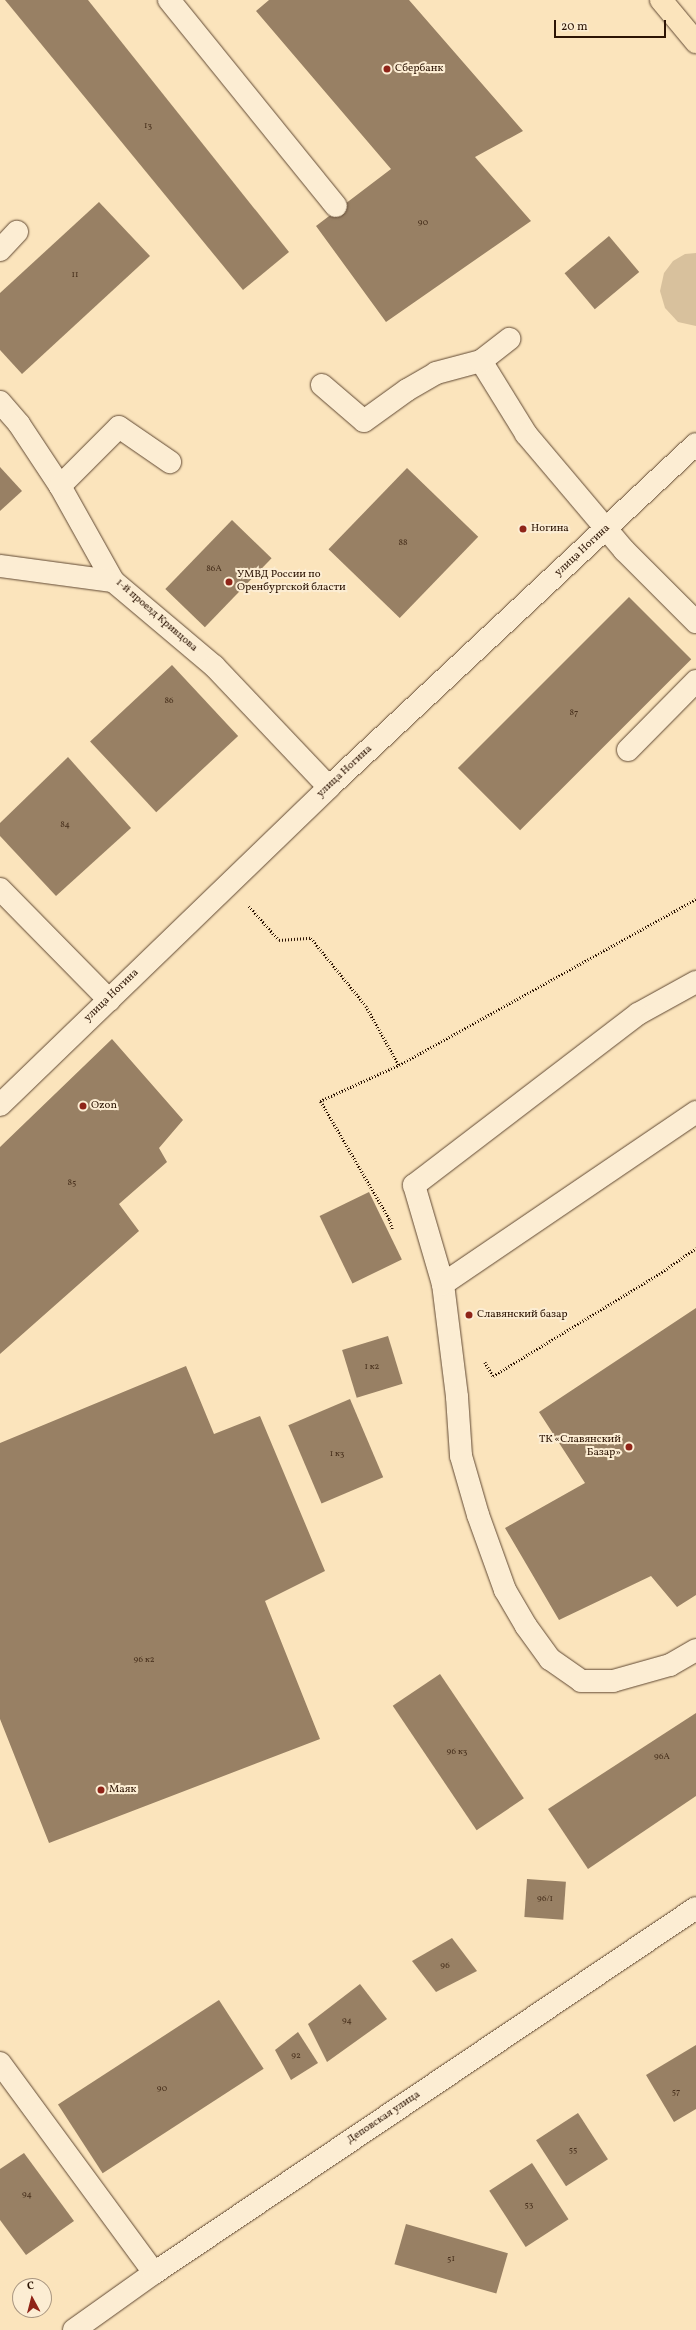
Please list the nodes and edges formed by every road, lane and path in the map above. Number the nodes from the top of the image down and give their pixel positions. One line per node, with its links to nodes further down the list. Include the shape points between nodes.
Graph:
1 (169, 0): 4 (street)
2 (661, 0): 3 (main road)
3 (696, 42)
4 (336, 206)
5 (17, 232): 6 (street)
6 (0, 250)
7 (509, 339): 8 (street)
8 (481, 361): 9 (street, via 436,373 364,421); 14 (street, via 526,434)
9 (322, 385)
10 (0, 402): 13 (street, 1-й проезд Кривцова, via 19,424)
11 (696, 444): 14 (street, улица Ногина)
12 (170, 462): 13 (street, via 119,426)
13 (60, 486): 17 (street, 1-й проезд Кривцова)
14 (607, 528): 15 (street); 22 (street, улица Ногина)
15 (624, 550): 18 (street); 19 (street)
16 (0, 566): 17 (street)
17 (113, 581): 22 (street, 1-й проезд Кривцова, via 214,666)
18 (696, 622)
19 (696, 630)
20 (696, 681): 21 (street)
21 (628, 750)
22 (329, 786): 23 (street, улица Ногина)
23 (229, 883): 25 (path, via 279,940 311,938 366,1006 399,1065); 27 (street, улица Ногина)
24 (0, 889): 27 (street)
25 (696, 899)
26 (696, 982): 30 (street, via 638,1014 414,1185)
27 (109, 1000): 28 (street, улица Ногина)
28 (0, 1105)
29 (696, 1112): 30 (street)
30 (443, 1284): 31 (street, via 457,1397 461,1456 478,1515 505,1590 526,1626 550,1660 581,1681 613,1681 670,1665)
31 (696, 1650)
32 (696, 1908): 34 (street, Деповская улица)
33 (0, 2063): 34 (street)
34 (154, 2272): 35 (street, Деповская улица)
35 (74, 2330)

